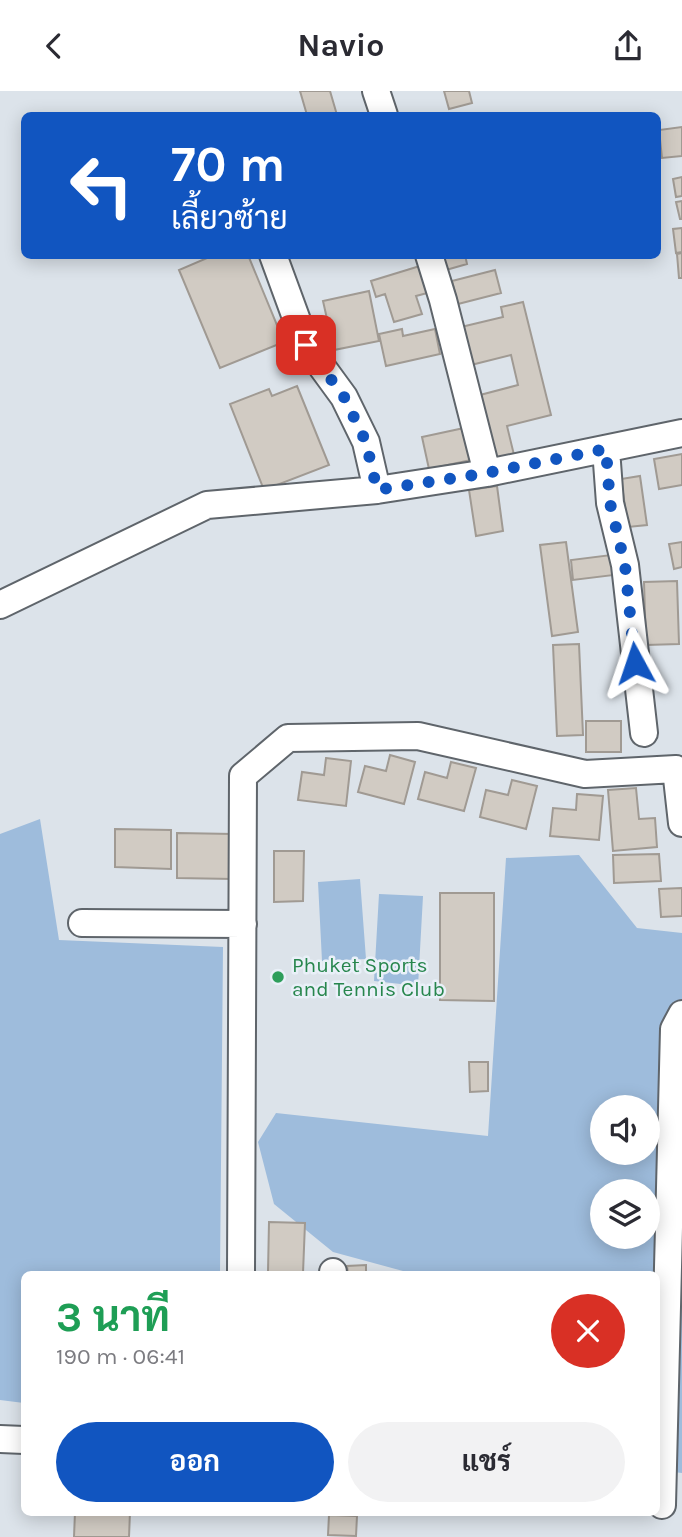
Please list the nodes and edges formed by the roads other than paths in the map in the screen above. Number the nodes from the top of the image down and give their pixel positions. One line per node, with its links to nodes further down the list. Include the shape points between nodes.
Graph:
1 (376, 91): 2 (street)
2 (383, 112)
3 (274, 259): 8 (street, via 306,345 344,397 366,442)
4 (430, 259): 7 (street)
5 (682, 433): 6 (street)
6 (606, 449): 7 (street); 10 (street)
7 (487, 473): 8 (street)
8 (377, 490): 9 (street, via 207,505)
9 (0, 605)
10 (644, 733)
11 (682, 823): 13 (street, via 676,769 585,774 418,736 288,738 243,776)
12 (82, 923): 13 (street)
13 (243, 924): 15 (street)
14 (682, 1014): 18 (street, via 674,1028)
15 (241, 1271)
16 (0, 1439): 17 (street)
17 (21, 1440)
18 (667, 1505)

